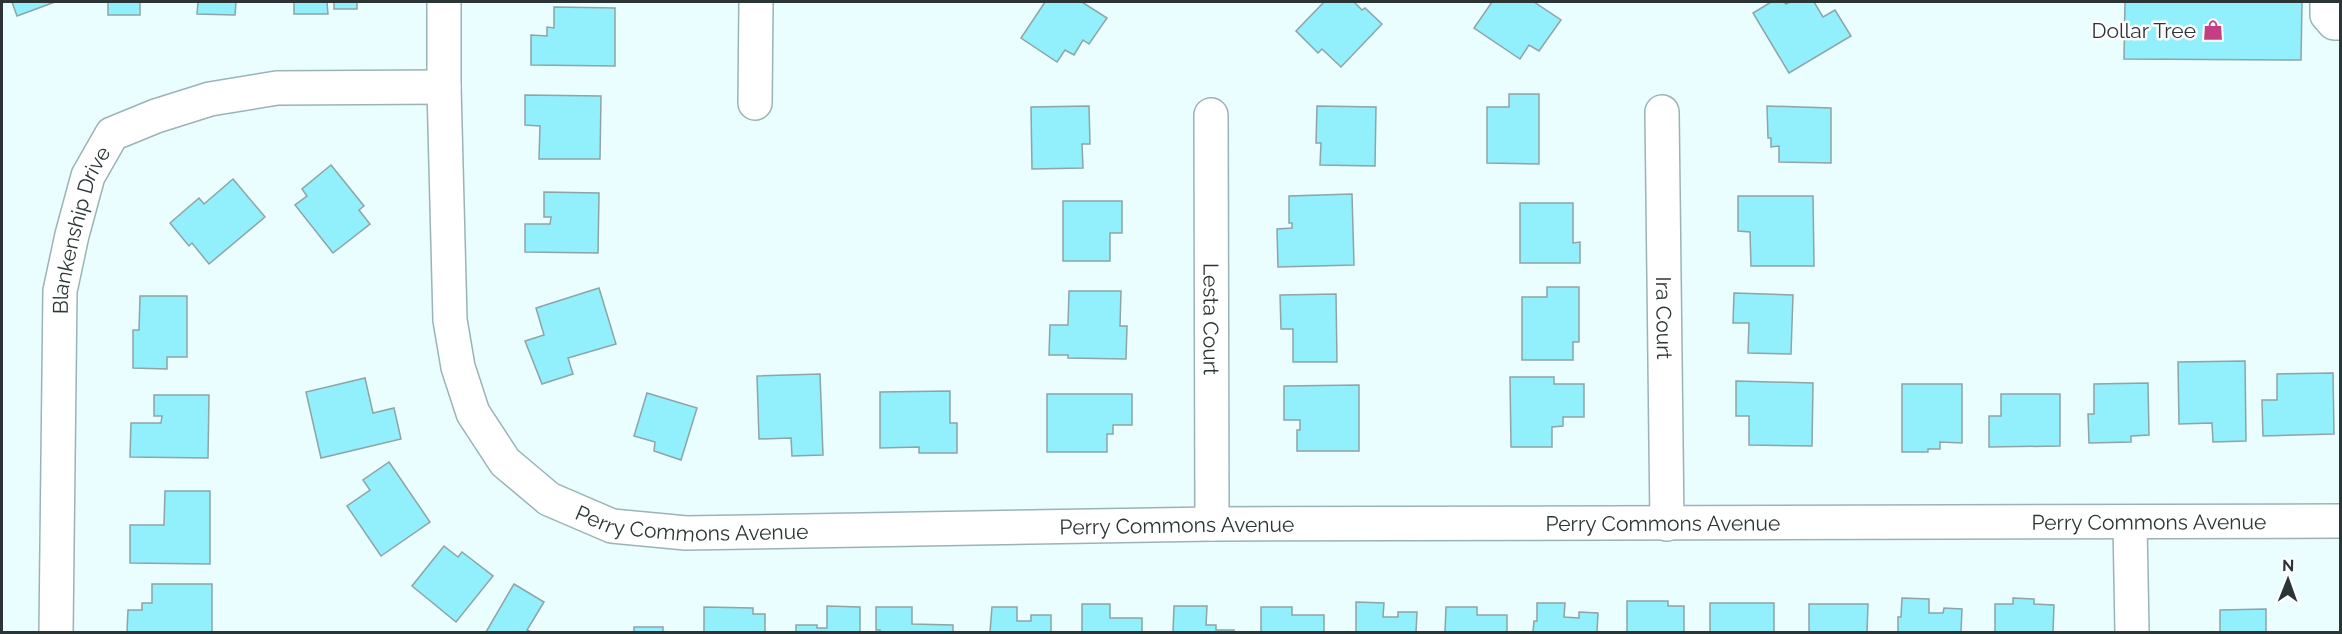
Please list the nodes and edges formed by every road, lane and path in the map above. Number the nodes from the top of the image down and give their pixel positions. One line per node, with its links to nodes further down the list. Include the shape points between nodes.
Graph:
1 (444, 2): 5 (street, Perry Commons Avenue)
2 (756, 2): 6 (street)
3 (2327, 2): 4 (street, via 2327,15 2334,23)
4 (2340, 23)
5 (444, 87): 11 (street, Perry Commons Avenue, via 450,320 458,367 473,413 505,462 549,499 612,526 686,533); 13 (street, Blankenship Drive, via 276,88 210,99 112,134 88,176 60,291)
6 (755, 102)
7 (1662, 112): 12 (street, Ira Court)
8 (1210, 115): 11 (street, Lesta Court)
9 (2340, 521): 10 (street, Perry Commons Avenue)
10 (2130, 523): 12 (street, Perry Commons Avenue); 14 (street)
11 (1212, 524): 12 (street, Perry Commons Avenue)
12 (1667, 524)
13 (56, 633)
14 (2132, 633)

